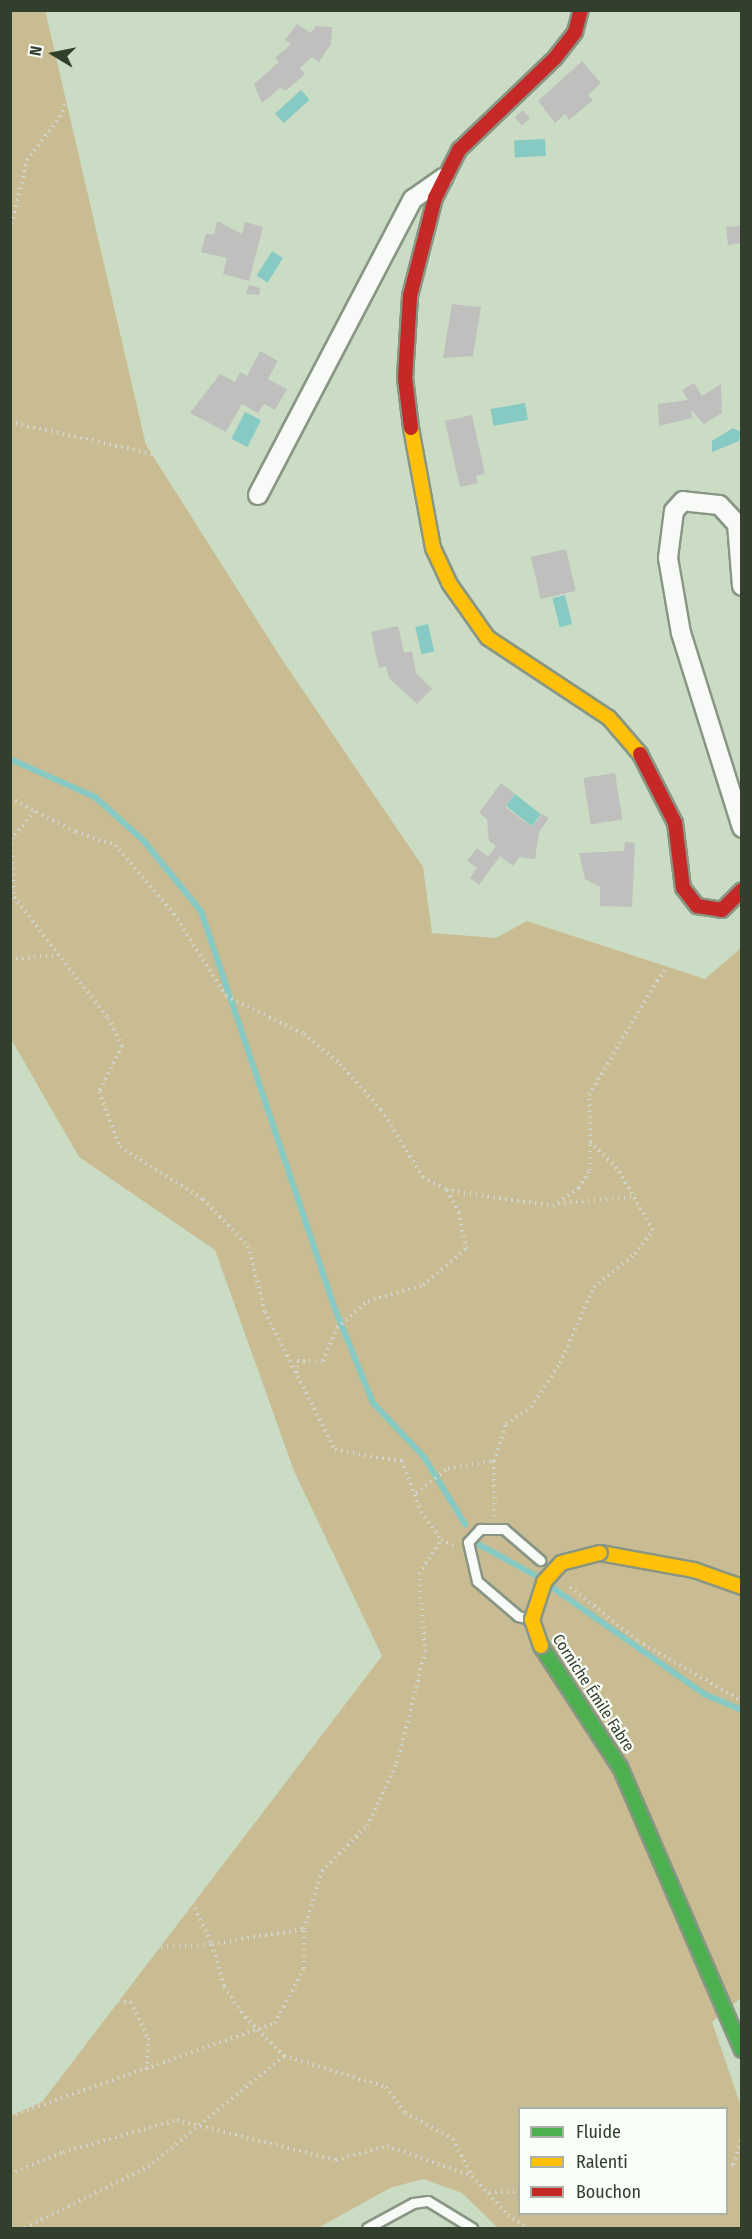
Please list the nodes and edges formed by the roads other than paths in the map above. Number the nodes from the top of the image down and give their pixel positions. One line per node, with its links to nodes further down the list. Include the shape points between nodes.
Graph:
1 (581, 10): 2 (street, via 575,32 555,58 499,107 459,150)
2 (443, 178): 3 (street, via 413,199); 6 (street, via 410,296 405,378 415,467 433,548 449,583 488,638 609,718 650,765 675,823 683,888 696,906 708,911 722,910)
3 (258, 495)
4 (741, 586): 5 (street, via 737,524 718,505 683,501 674,511 668,558 681,633)
5 (741, 828)
6 (741, 890)
7 (540, 1560): 9 (lane, via 517,1537 494,1528 480,1529 468,1552 477,1581 518,1616)
8 (741, 1587): 9 (street, bridge, via 684,1568 600,1553 583,1555 554,1569 536,1600)
9 (532, 1620): 10 (street, Corniche Émile Fabre, bridge, via 541,1646 620,1767)
10 (741, 2049)
11 (367, 2229): 12 (lane, via 413,2203 429,2201)
12 (472, 2229)

